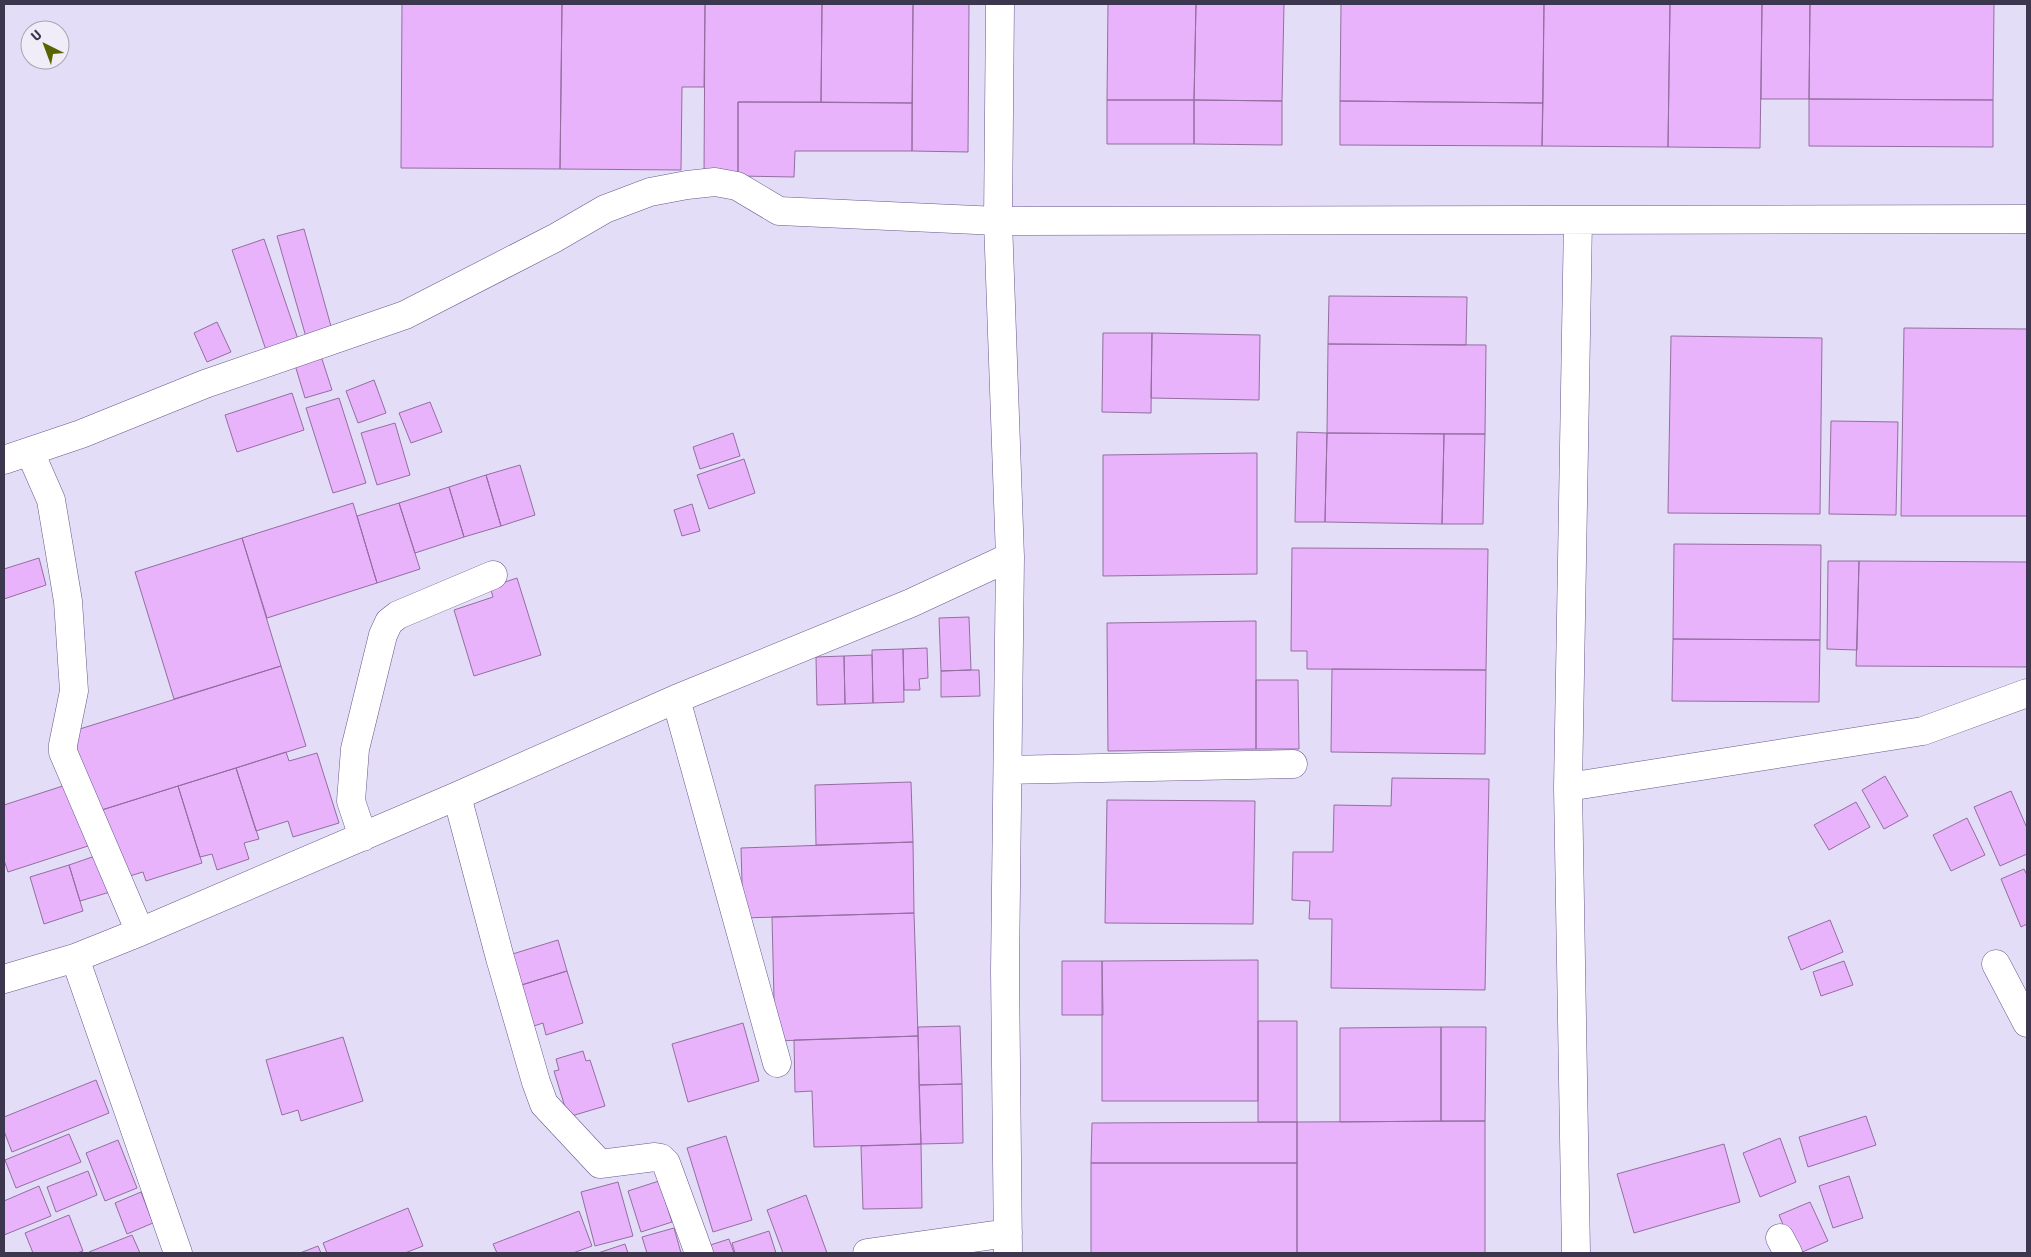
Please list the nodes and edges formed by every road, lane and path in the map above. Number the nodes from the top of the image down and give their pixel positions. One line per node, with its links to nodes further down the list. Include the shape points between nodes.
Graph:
1 (1000, 4): 4 (street)
2 (1578, 220): 3 (street); 4 (street); 13 (street)
3 (2027, 220)
4 (998, 221): 5 (street, via 779,211 738,186 715,182 650,192 605,209 405,316 205,384); 7 (street)
5 (30, 452): 6 (street); 16 (street, via 51,500 68,602 74,691 64,752)
6 (4, 460)
7 (1010, 557): 10 (street, via 911,603); 12 (street)
8 (493, 575): 15 (street, via 398,615 390,622 355,749 351,801)
9 (2027, 693): 13 (street, via 1923,731)
10 (676, 699): 14 (street); 21 (street)
11 (1293, 764): 12 (street)
12 (1008, 770): 22 (street, via 1005,970)
13 (1568, 786): 26 (street)
14 (458, 796): 15 (street); 24 (street, via 500,958 544,1104 600,1164 661,1158 666,1163)
15 (362, 837): 16 (street)
16 (140, 932): 17 (street)
17 (75, 958): 19 (street); 23 (street)
18 (1996, 964): 20 (street)
19 (4, 980)
20 (2027, 1023)
21 (777, 1063)
22 (1008, 1243): 25 (street)
23 (178, 1253)
24 (699, 1253)
25 (867, 1253)
26 (1576, 1253)

